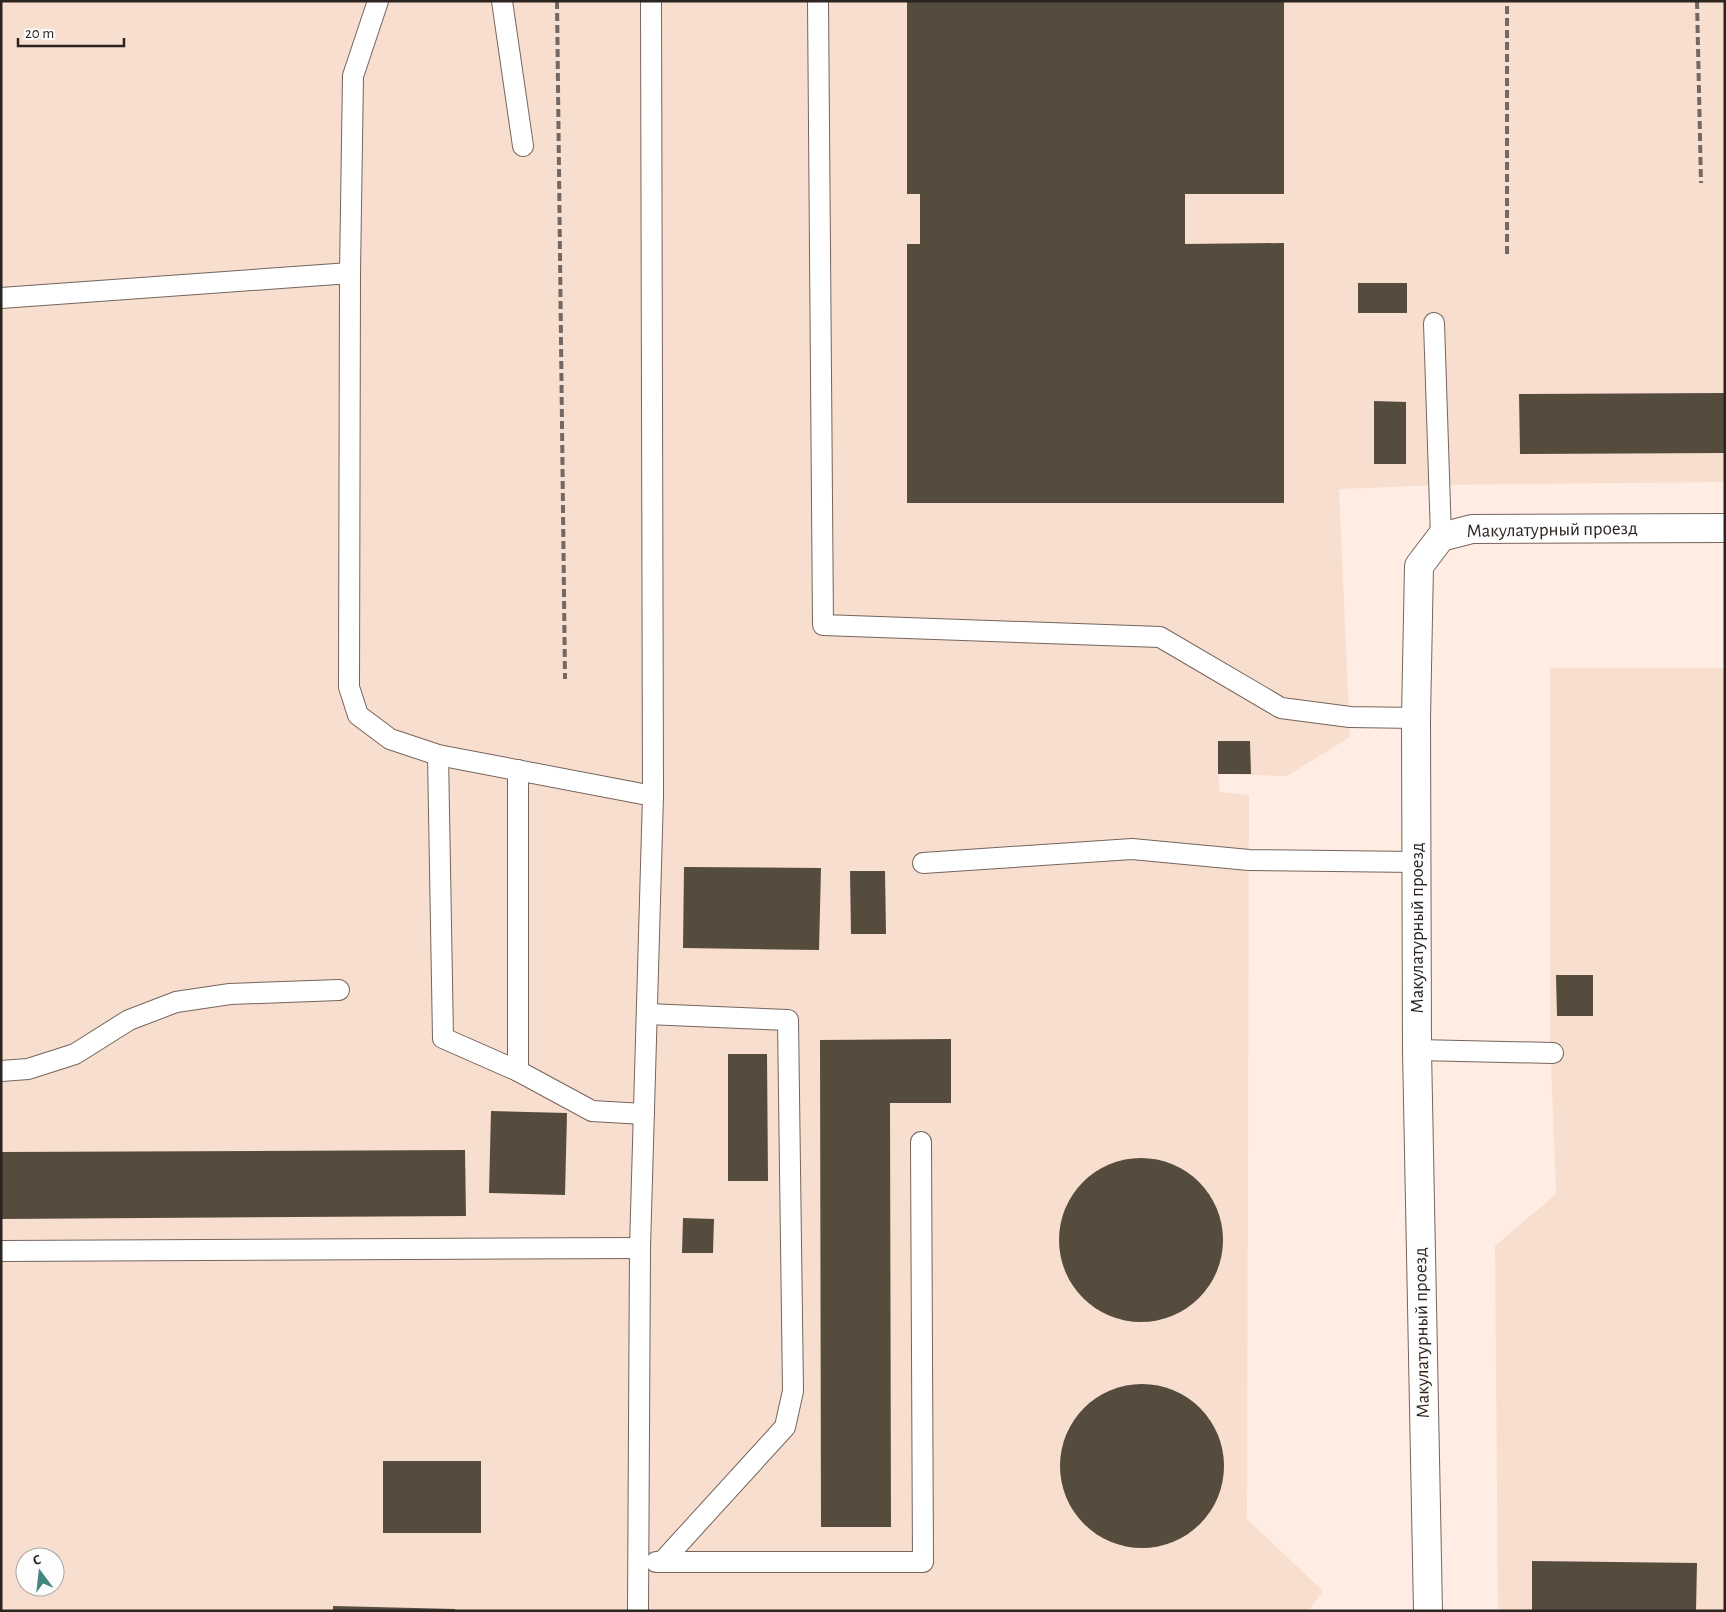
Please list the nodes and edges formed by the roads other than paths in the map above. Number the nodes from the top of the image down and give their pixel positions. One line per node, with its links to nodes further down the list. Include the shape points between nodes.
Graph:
1 (378, 1): 6 (lane, via 353,76)
2 (502, 1): 5 (lane)
3 (651, 1): 14 (lane)
4 (818, 1): 11 (lane, via 823,625 1160,637 1281,708 1350,717)
5 (523, 146)
6 (350, 273): 7 (lane); 12 (lane, via 349,687 358,715 390,739)
7 (1, 298)
8 (1434, 323): 10 (lane)
9 (1725, 528): 10 (street, Макулатурный проезд, via 1472,529)
10 (1441, 537): 11 (street, Макулатурный проезд, via 1419,566)
11 (1416, 718): 15 (street, Макулатурный проезд)
12 (438, 755): 13 (lane); 22 (lane, via 442,1038)
13 (518, 770): 14 (lane); 22 (lane)
14 (653, 796): 18 (lane)
15 (1416, 862): 16 (lane, via 1249,860 1132,849); 19 (street, Макулатурный проезд)
16 (923, 863)
17 (339, 990): 21 (lane, via 230,994 176,1002 129,1020 75,1054 28,1069)
18 (647, 1014): 23 (lane); 28 (lane, via 788,1020 793,1392 785,1427)
19 (1417, 1050): 20 (lane); 30 (street, Макулатурный проезд)
20 (1553, 1053)
21 (1, 1071)
22 (518, 1071): 23 (lane, via 592,1111)
23 (644, 1114): 25 (lane)
24 (921, 1142): 28 (lane, via 923,1562)
25 (640, 1248): 26 (lane); 27 (lane)
26 (1, 1250)
27 (638, 1562): 28 (lane); 29 (lane)
28 (662, 1562)
29 (638, 1611)
30 (1428, 1611)

